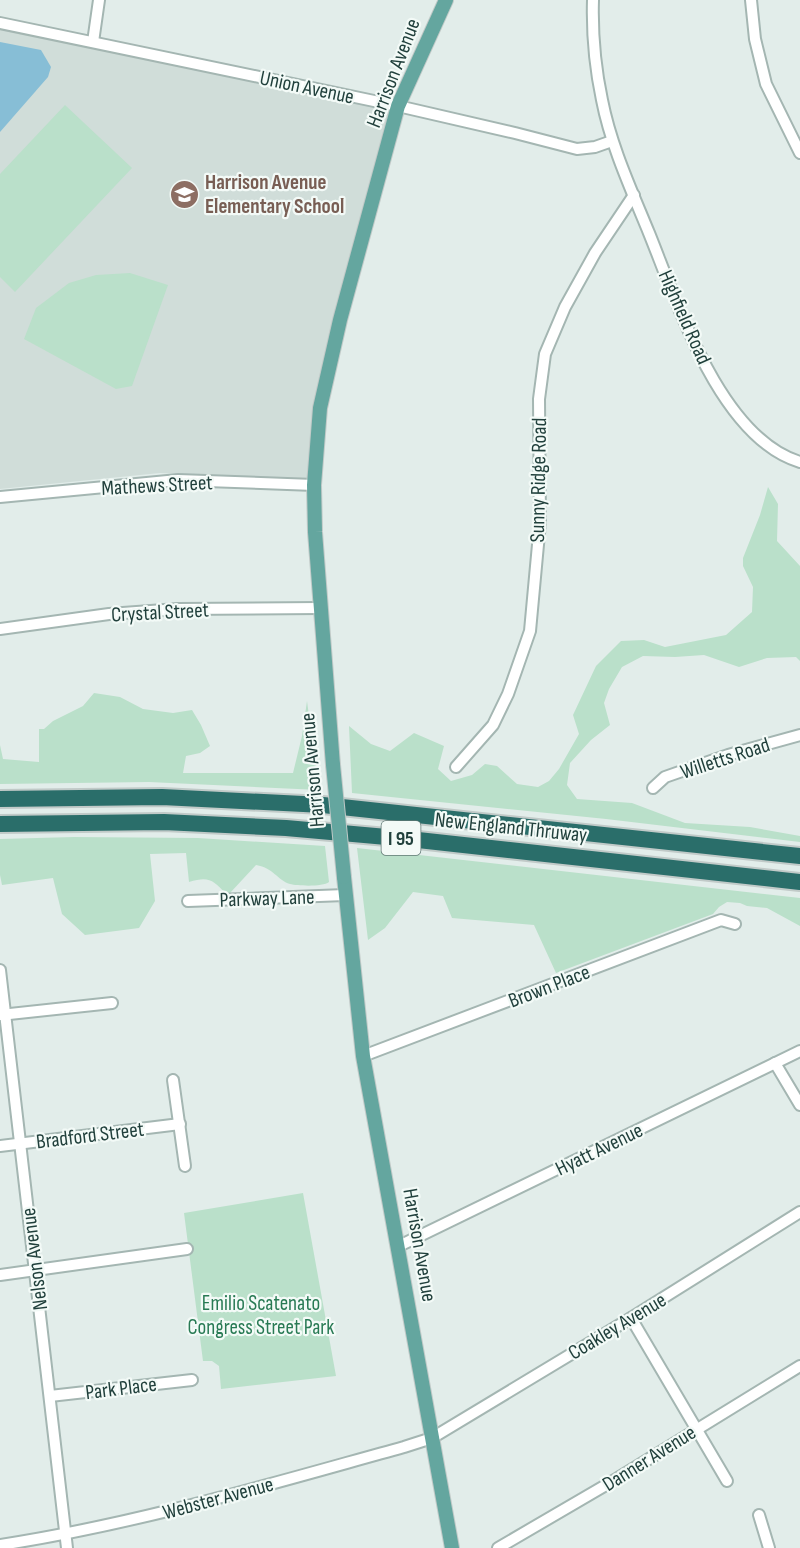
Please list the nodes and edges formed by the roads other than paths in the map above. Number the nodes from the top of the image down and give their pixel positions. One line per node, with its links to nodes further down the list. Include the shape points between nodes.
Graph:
1 (99, 0): 6 (street)
2 (446, 0): 7 (main road, Harrison Avenue)
3 (593, 0): 8 (street, via 592,28 601,99)
4 (751, 0): 9 (street, via 766,84)
5 (0, 23): 6 (street, Union Avenue)
6 (93, 42): 7 (street, Union Avenue)
7 (398, 106): 8 (street, Union Avenue, via 577,149); 12 (main road, Harrison Avenue, via 320,408)
8 (612, 141): 10 (street, Highfield Road)
9 (800, 153)
10 (634, 195): 11 (street, Highfield Road, via 696,350 719,387 760,438); 17 (street, Sunny Ridge Road, via 595,253 545,354 539,399 540,523 530,631 493,725)
11 (800, 462)
12 (314, 485): 13 (street, Mathews Street, via 178,480); 14 (main road, Harrison Avenue)
13 (0, 497)
14 (321, 608): 15 (street, Crystal Street, via 167,610); 23 (main road, Harrison Avenue, bridge)
15 (0, 629)
16 (800, 735): 18 (street, Willetts Road, via 665,777)
17 (456, 767)
18 (653, 788)
19 (0, 799): 21 (highway, New England Thruway / I 95, via 162,797 323,805)
20 (0, 824): 22 (highway, New England Thruway / I 95, via 143,822 296,828)
21 (800, 856)
22 (800, 882)
23 (345, 894): 24 (street, Parkway Lane); 30 (main road, Harrison Avenue)
24 (188, 901)
25 (735, 924): 30 (street, Brown Place, via 721,920)
26 (0, 970): 28 (street, Nelson Avenue)
27 (112, 1003): 28 (street)
28 (3, 1015): 35 (street, Nelson Avenue)
29 (800, 1051): 31 (street, Hyatt Avenue)
30 (363, 1056): 39 (main road, Harrison Avenue)
31 (775, 1063): 33 (street); 39 (street, Hyatt Avenue)
32 (172, 1080): 34 (street)
33 (800, 1105)
34 (180, 1124): 35 (street, Bradford Street); 37 (street)
35 (20, 1143): 36 (street, Bradford Street); 41 (street, Nelson Avenue)
36 (0, 1146)
37 (185, 1166)
38 (800, 1212): 43 (street, Coakley Avenue)
39 (399, 1246): 48 (main road, Harrison Avenue)
40 (187, 1249): 41 (street)
41 (35, 1270): 42 (street); 46 (street, Nelson Avenue)
42 (0, 1275)
43 (631, 1318): 47 (street); 48 (street, Coakley Avenue)
44 (800, 1366): 47 (street, Danner Avenue)
45 (192, 1380): 46 (street, Park Place)
46 (50, 1396): 51 (street, Nelson Avenue)
47 (695, 1429): 49 (street); 55 (street, Danner Avenue)
48 (432, 1438): 51 (street, Webster Avenue, via 175,1510); 54 (main road, Harrison Avenue)
49 (727, 1481)
50 (759, 1515): 56 (street)
51 (66, 1535): 52 (street, Webster Avenue); 53 (street, Nelson Avenue)
52 (0, 1545)
53 (67, 1548)
54 (453, 1548)
55 (498, 1548)
56 (769, 1548)

